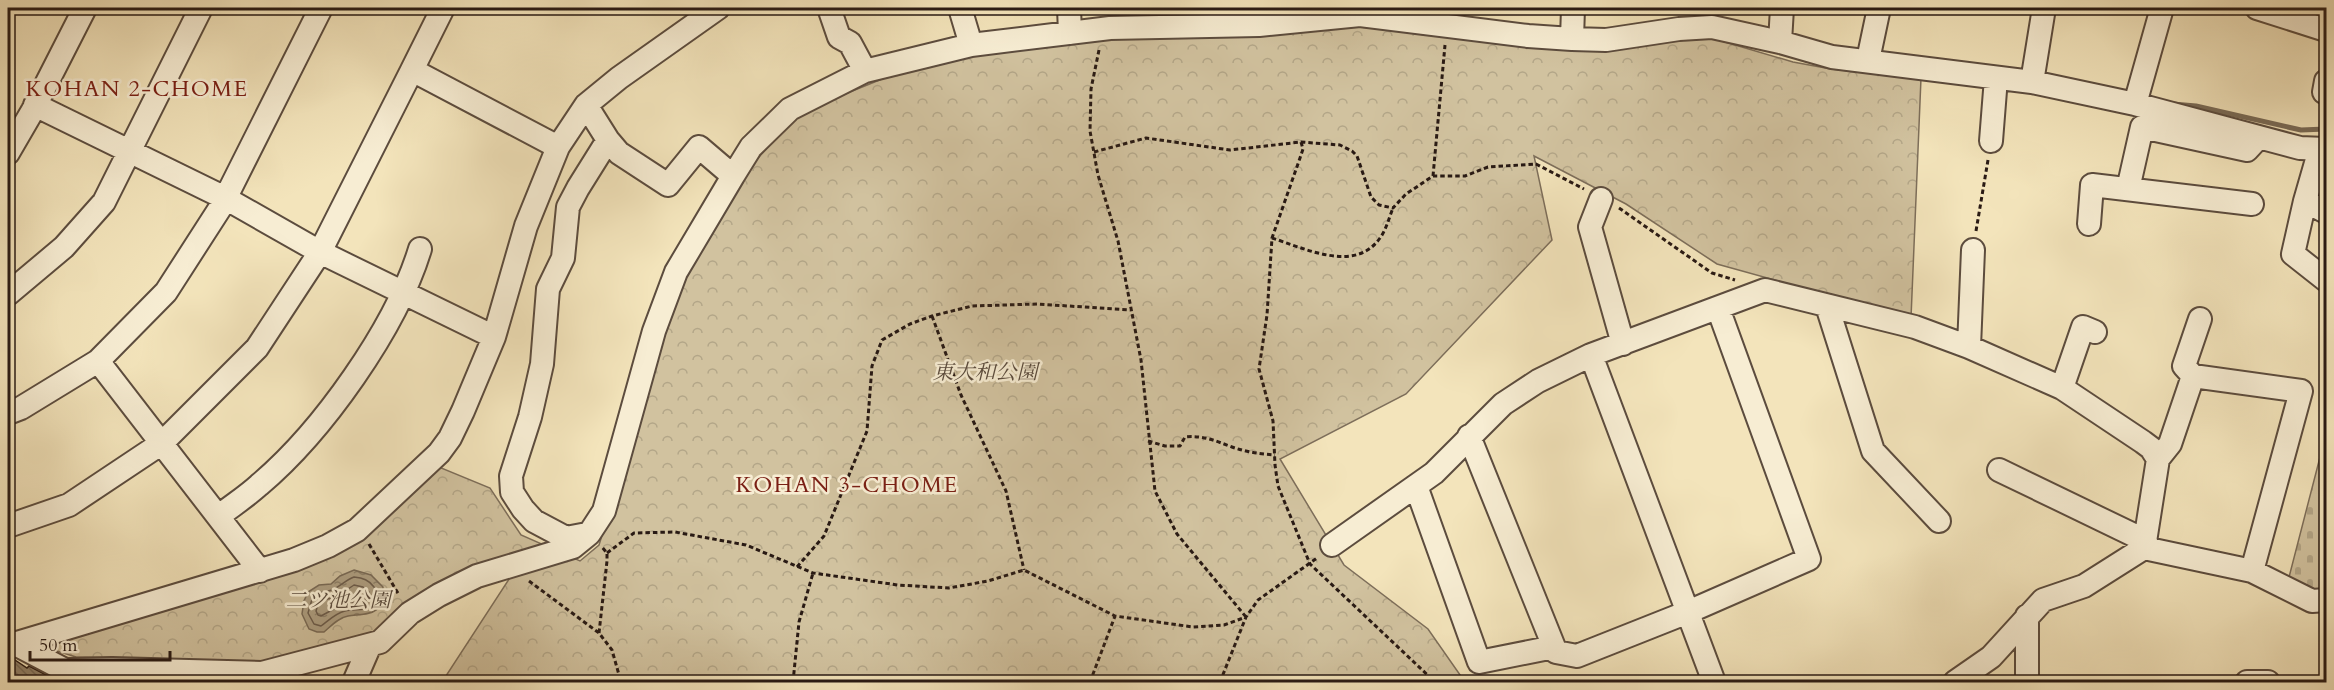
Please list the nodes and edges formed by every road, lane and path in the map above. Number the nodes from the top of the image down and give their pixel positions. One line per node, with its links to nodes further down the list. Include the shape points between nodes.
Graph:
1 (85, 8): 35 (street)
2 (201, 8): 43 (street)
3 (321, 8): 49 (street)
4 (443, 8): 30 (street)
5 (718, 8): 17 (street)
6 (829, 8): 31 (street, via 839,37 850,43)
7 (960, 8): 26 (street)
8 (1069, 8): 23 (street)
9 (1573, 8): 24 (street)
10 (1782, 8): 25 (street)
11 (1880, 8): 29 (street)
12 (2044, 8): 33 (street)
13 (2162, 8): 34 (street)
14 (2258, 8): 16 (street)
15 (1360, 11): 18 (street); 20 (street)
16 (2285, 11): 22 (street)
17 (691, 16): 36 (street)
18 (1259, 16): 19 (street)
19 (1165, 17): 23 (street)
20 (1466, 18): 24 (street, via 1528,36)
21 (1678, 18): 24 (street, via 1606,40); 25 (street)
22 (2326, 30)
23 (1070, 33): 26 (street)
24 (1572, 39)
25 (1780, 42): 29 (street, via 1832,57)
26 (971, 45): 31 (street)
27 (1099, 50): 44 (path, via 1091,89)
28 (1444, 52): 47 (path)
29 (1868, 60): 32 (street)
30 (412, 70): 41 (street); 59 (street)
31 (865, 70): 46 (street, via 790,109 751,147)
32 (1996, 78): 33 (street); 39 (street)
33 (2032, 82): 34 (street)
34 (2135, 104): 37 (street)
35 (36, 105): 43 (street); 45 (street)
36 (586, 105): 38 (street); 41 (street)
37 (2259, 137): 42 (street, via 2300,148); 48 (street, via 2247,150 2142,127)
38 (608, 140): 46 (street, via 619,153 668,185 699,147); 62 (street, via 568,207 563,258)
39 (1991, 141): 58 (path)
40 (1301, 142): 44 (path, via 1230,150 1146,138); 53 (path, via 1340,145 1352,151 1361,163 1371,197 1378,205); 56 (path, via 1303,149)
41 (558, 147): 60 (street, via 526,226)
42 (2323, 149): 51 (street)
43 (128, 151): 49 (street); 65 (street, via 104,202 64,247)
44 (1094, 152): 68 (path, via 1118,241)
45 (8, 153)
46 (733, 176): 90 (street, via 676,272 654,331 604,511)
47 (1433, 176): 50 (path, via 1465,176 1488,167 1536,164); 53 (path)
48 (2128, 189): 52 (street); 55 (street, via 2092,185)
49 (225, 198): 59 (street); 76 (street, via 166,292)
50 (1600, 199): 63 (path, via 1712,273); 73 (street, via 1590,226)
51 (2305, 201): 54 (street); 61 (street, via 2293,254)
52 (2252, 204)
53 (1393, 208): 56 (path, via 1379,239 1361,254 1324,256)
54 (2326, 212)
55 (2090, 224)
56 (1272, 238): 83 (path, via 1259,369 1273,421)
57 (420, 249): 64 (street)
58 (1973, 250): 74 (street)
59 (320, 252): 64 (street); 82 (street, via 257,348)
60 (514, 270): 62 (street); 72 (street)
61 (2326, 280)
62 (548, 289): 90 (street, via 542,364 511,476 512,492 534,521 549,530 566,538)
63 (1765, 290): 66 (street); 67 (street)
64 (403, 292): 72 (street); 87 (street, via 381,333 323,419 267,478)
65 (8, 294)
66 (1827, 306): 74 (street, via 1916,327); 88 (street, via 1874,451)
67 (1718, 308): 73 (street); 104 (street, via 1809,559)
68 (1131, 310): 69 (path, via 1037,304 972,306); 81 (path, via 1141,360)
69 (932, 316): 98 (path, via 882,340 872,366 867,431 824,536); 99 (path, via 961,395 1006,490)
70 (2200, 319): 77 (street, via 2184,366)
71 (2096, 332): 78 (street, via 2083,327)
72 (494, 337): 101 (street, via 463,411 439,453 357,530 320,550)
73 (1623, 344): 75 (street)
74 (1969, 347): 78 (street)
75 (1591, 355): 80 (street, via 1538,381 1503,404); 104 (street)
76 (98, 361): 79 (street); 82 (street)
77 (2193, 376): 84 (street, via 2170,444); 100 (street, via 2301,391)
78 (2062, 388): 84 (street, via 2151,448)
79 (8, 412)
80 (1469, 436): 86 (street); 112 (street)
81 (1148, 441): 83 (path, via 1180,446 1185,437 1195,436); 107 (path, via 1155,492 1177,534)
82 (162, 443): 87 (street); 89 (street, via 69,505)
83 (1275, 455): 96 (path, via 1278,486)
84 (2158, 459): 93 (street)
85 (1999, 470): 93 (street)
86 (1416, 486): 92 (street); 112 (street, via 1479,662)
87 (219, 516): 101 (street)
88 (1939, 521)
89 (8, 526)
90 (589, 534): 97 (street, via 573,547)
91 (367, 540): 105 (path)
92 (1332, 545): 96 (path)
93 (2145, 545): 100 (street); 108 (street, via 2084,586 2043,600)
94 (607, 553): 98 (path, via 634,533 675,532 746,545)
95 (607, 561): 109 (path)
96 (1310, 564): 107 (path, via 1258,600); 119 (path)
97 (510, 566): 105 (street, via 477,576); 109 (path)
98 (797, 567): 102 (path)
99 (1024, 570): 102 (path, via 949,588); 106 (path)
100 (2252, 571): 103 (street, via 2312,600)
101 (260, 572): 110 (street)
102 (813, 573): 116 (path, via 799,622)
103 (2326, 600)
104 (1688, 612): 112 (street, via 1577,656 1556,652); 120 (street)
105 (410, 613): 111 (street, via 380,642)
106 (1115, 616): 107 (path, via 1193,627 1224,625); 117 (path)
107 (1246, 616): 118 (path)
108 (2027, 616): 121 (street, via 1992,657); 122 (street)
109 (599, 633): 115 (path, via 612,650)
110 (12, 645): 113 (street, via 65,670)
111 (370, 645): 113 (street, via 262,673); 114 (street)
112 (1554, 647)
113 (106, 676)
114 (354, 682)
115 (621, 682)
116 (793, 682)
117 (1090, 682)
118 (1220, 682)
119 (1435, 682)
120 (1714, 682)
121 (1955, 682)
122 (2027, 682)
123 (2247, 682): 124 (street)
124 (2268, 682)

